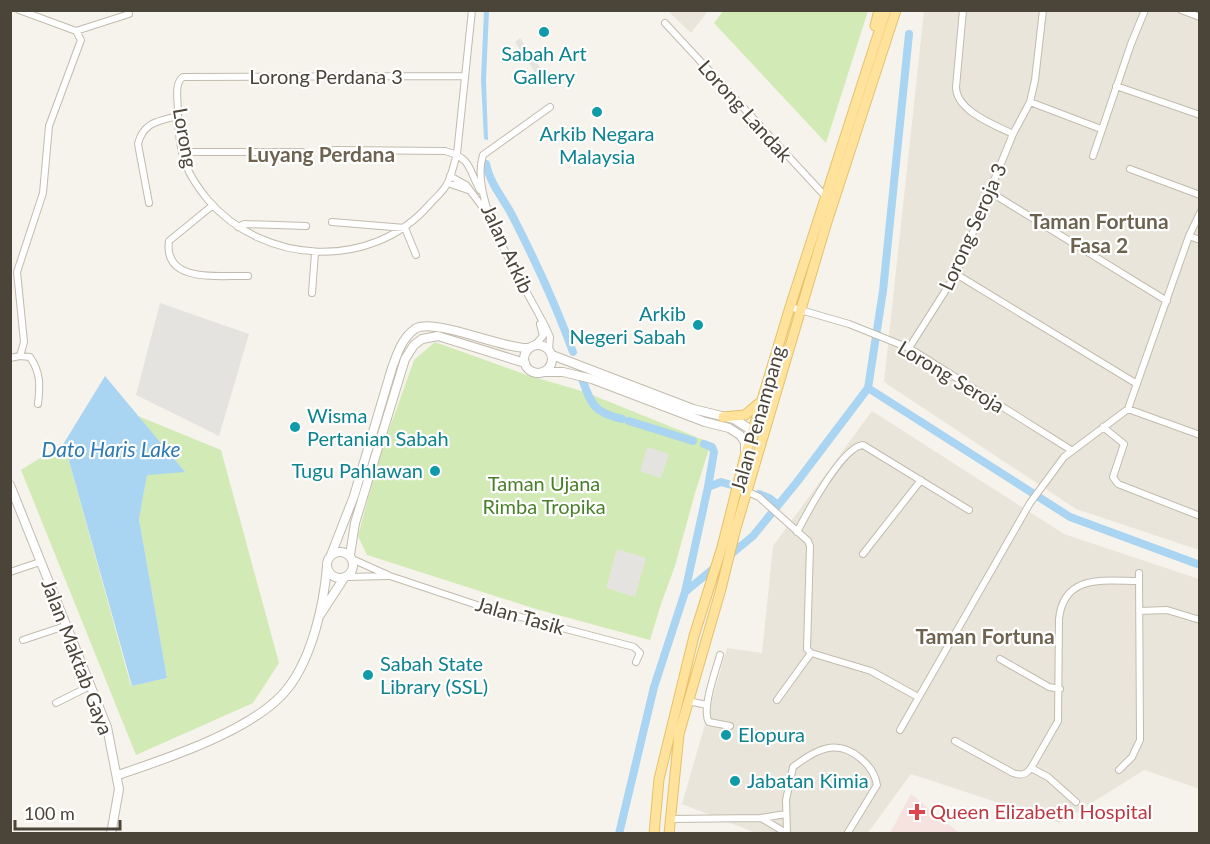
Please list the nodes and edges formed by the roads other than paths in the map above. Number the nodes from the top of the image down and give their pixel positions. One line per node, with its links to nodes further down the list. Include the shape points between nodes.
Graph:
1 (19, 10): 13 (street)
2 (472, 10): 15 (street, Lorong)
3 (879, 10): 14 (main road)
4 (886, 10): 14 (main road, Jalan Penampang)
5 (896, 10): 32 (main road, Jalan Penampang)
6 (963, 10): 23 (street, via 957,98 965,107)
7 (1043, 10): 18 (street, Lorong Seroja 3)
8 (1145, 10): 17 (street)
9 (1181, 10): 11 (street)
10 (129, 14): 13 (street)
11 (1200, 17)
12 (665, 23): 37 (street, Lorong Landak)
13 (75, 32): 61 (street, via 81,40 49,126 43,193 17,272 24,342)
14 (868, 70): 37 (main road, Jalan Penampang)
15 (465, 76): 16 (street, Lorong Perdana 3); 27 (street, Lorong)
16 (187, 77): 21 (street, Lorong, via 178,85)
17 (1116, 86): 20 (street); 22 (street)
18 (1030, 102): 22 (street); 23 (street, Lorong Seroja 3)
19 (550, 107): 35 (street, Jalan Arkib, via 483,155)
20 (1200, 115)
21 (178, 116): 25 (street, Lorong); 38 (street, via 152,123 140,137)
22 (1101, 129): 28 (street)
23 (1013, 134): 34 (street, Lorong Seroja 3)
24 (334, 150): 27 (street)
25 (183, 152): 26 (street); 39 (street, Lorong, via 196,185)
26 (302, 152)
27 (457, 154): 30 (street, Lorong); 35 (street, via 466,160)
28 (1093, 156)
29 (1130, 169): 36 (street)
30 (450, 176): 31 (street, Lorong); 33 (street)
31 (448, 183): 33 (street); 46 (street, Lorong)
32 (838, 190): 37 (main road); 43 (main road, Jalan Penampang)
33 (471, 192): 40 (street)
34 (990, 192): 51 (street, Lorong Seroja 3); 54 (street)
35 (483, 195): 40 (street, Jalan Arkib)
36 (1200, 195)
37 (826, 197): 43 (main road); 55 (main road, Jalan Penampang)
38 (148, 202)
39 (213, 205): 45 (street, Lorong); 52 (street, via 169,241 167,254 187,274)
40 (487, 212): 57 (street, Jalan Arkib)
41 (1200, 213): 47 (street)
42 (332, 222): 46 (street)
43 (826, 225): 56 (main road, Jalan Penampang)
44 (306, 226): 45 (street)
45 (238, 227): 49 (street, Lorong, via 285,249)
46 (405, 228): 49 (street, Lorong, via 364,246); 50 (street)
47 (1189, 236): 48 (street); 54 (street)
48 (1200, 240)
49 (315, 253): 53 (street)
50 (416, 255)
51 (956, 274): 59 (street, Lorong Seroja 3); 65 (street)
52 (248, 276)
53 (312, 293)
54 (1167, 301): 65 (street)
55 (790, 307): 56 (street, Lorong Seroja); 66 (main road, Jalan Penampang)
56 (801, 310): 59 (street, Lorong Seroja); 75 (main road, Jalan Penampang)
57 (539, 317): 58 (street, Jalan Arkib, via 543,334); 60 (street, Jalan Arkib, via 550,337)
58 (532, 347): 60 (street, via 543,345); 63 (street, via 524,355); 85 (street, via 503,345 435,326 421,327 408,335 392,368 354,496)
59 (909, 348): 76 (street, Lorong Seroja)
60 (550, 352): 64 (street, via 550,367); 69 (street, via 693,409)
61 (20, 356): 62 (street); 67 (street, via 30,357 39,370)
62 (10, 358)
63 (525, 363): 64 (street, via 530,370); 86 (street, via 438,336 414,345 405,359 355,523)
64 (543, 372): 72 (street, via 592,379)
65 (1137, 384): 68 (street)
66 (764, 393): 69 (main road, via 750,413); 73 (main road, Jalan Penampang)
67 (38, 404)
68 (1128, 409): 71 (street); 74 (street)
69 (723, 417): 70 (street)
70 (740, 422): 72 (street, via 742,431); 73 (street)
71 (1103, 427): 76 (street); 82 (street, via 1124,444 1115,481)
72 (729, 428): 77 (street, via 745,442)
73 (753, 431): 75 (main road); 77 (main road, Jalan Penampang)
74 (1199, 434)
75 (759, 448): 80 (main road, Jalan Penampang)
76 (1071, 450): 103 (street, via 1030,503)
77 (745, 460): 80 (main road, Jalan Penampang)
78 (921, 480): 81 (street); 83 (street, via 863,445 858,446 818,494); 84 (street)
79 (10, 485): 87 (street, Jalan Maktab Gaya)
80 (741, 492): 83 (street, via 759,496); 105 (main road, Jalan Penampang, via 726,571); 118 (main road, Jalan Penampang, via 683,677 661,768)
81 (969, 510)
82 (1200, 516)
83 (797, 532): 97 (street, via 810,546 806,643)
84 (863, 554)
85 (331, 555): 86 (street, via 339,551); 88 (street)
86 (351, 557): 90 (street, Jalan Tasik); 91 (street, via 353,569)
87 (40, 562): 89 (street); 95 (street, Jalan Maktab Gaya)
88 (327, 566): 91 (street, via 332,575); 93 (street)
89 (10, 573)
90 (390, 576): 91 (street, Jalan Tasik); 100 (street, Jalan Tasik, via 483,607 634,647 640,653)
91 (345, 577): 93 (street)
92 (1140, 611): 94 (street, via 1167,610); 102 (street, via 1139,577 1084,582 1070,592 1059,619); 112 (street, via 1140,740 1132,757)
93 (320, 616): 113 (street, via 296,677 274,704 197,746)
94 (1200, 620)
95 (65, 626): 96 (street); 101 (street, Jalan Maktab Gaya)
96 (23, 639)
97 (811, 653): 103 (street, via 870,671); 104 (street)
98 (720, 655): 107 (street)
99 (1000, 659): 102 (street, via 1049,687)
100 (636, 663)
101 (90, 686): 106 (street); 113 (street, Jalan Maktab Gaya, via 107,727)
102 (1060, 689): 111 (street, via 1058,721)
103 (918, 698): 109 (street)
104 (777, 700)
105 (688, 701): 107 (street); 117 (main road, Jalan Penampang, via 679,734)
106 (56, 703)
107 (707, 705): 108 (street, via 707,721)
108 (730, 726)
109 (900, 730)
110 (955, 741): 111 (street, via 1013,773 1024,774)
111 (1031, 768): 114 (street, via 1048,777)
112 (1119, 770)
113 (118, 775): 120 (street, Jalan Maktab Gaya)
114 (1076, 802)
115 (786, 814): 116 (street); 119 (street); 122 (street, via 793,767 813,753 833,747 848,749 875,774 877,785)
116 (761, 818): 117 (street); 119 (street)
117 (670, 819): 118 (main road); 121 (main road, Jalan Penampang)
118 (654, 832)
119 (787, 833)
120 (111, 834)
121 (669, 834)
122 (847, 834)

